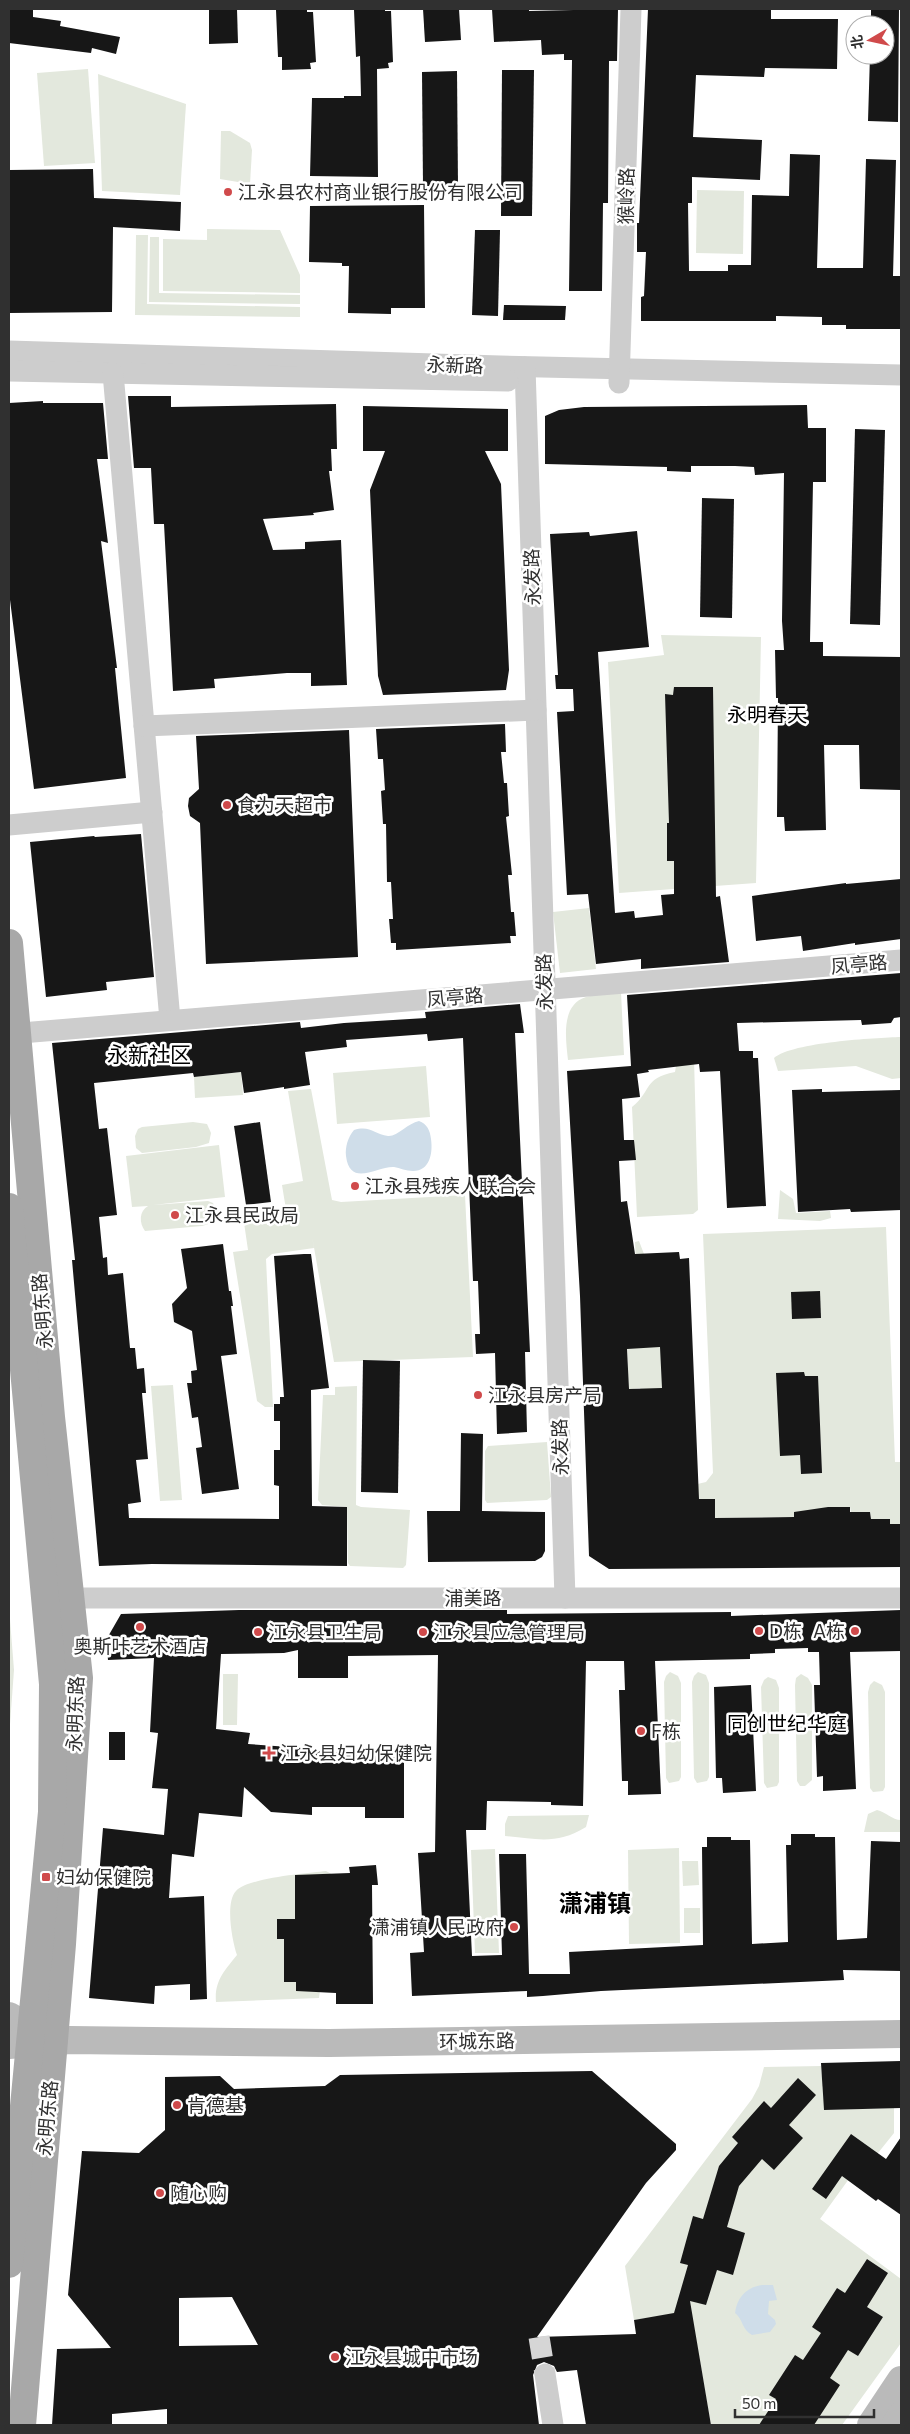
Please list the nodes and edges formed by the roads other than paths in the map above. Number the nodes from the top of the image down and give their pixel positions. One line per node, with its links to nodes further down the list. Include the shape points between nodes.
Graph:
1 (630, 9): 7 (street, 猴岭路)
2 (9, 351): 5 (street, 永新路)
3 (9, 371): 4 (street, 永新路)
4 (113, 373): 5 (street, 永新路); 10 (street)
5 (526, 374): 7 (street, 永新路); 9 (street, 永发路)
6 (901, 375): 7 (street, 永新路)
7 (620, 376): 8 (street, 永新路)
8 (901, 389)
9 (536, 710): 10 (street); 15 (street, 永发路)
10 (144, 726): 11 (street)
11 (152, 812): 12 (street); 16 (street)
12 (9, 824)
13 (9, 943): 17 (main road, 永明东路)
14 (901, 960): 15 (street, 凤亭路)
15 (544, 989): 16 (street, 凤亭路); 20 (street, 永发路)
16 (170, 1020): 17 (street, 凤亭路)
17 (13, 1033): 19 (main road, 永明东路, via 51,1418)
18 (9, 1207): 19 (main road, 永明东路)
19 (58, 1598): 20 (street, 浦美路); 23 (main road, 永明东路, via 79,1678)
20 (565, 1598): 21 (street, 浦美路)
21 (901, 1598)
22 (901, 2034): 23 (main road, 环城东路, via 328,2043)
23 (26, 2035): 24 (main road, 永明东路); 28 (main road, 永明东路)
24 (9, 2264)
25 (544, 2374): 29 (street)
26 (901, 2380): 30 (main road)
27 (901, 2416): 31 (main road)
28 (22, 2425)
29 (553, 2425)
30 (871, 2425)
31 (895, 2425)

